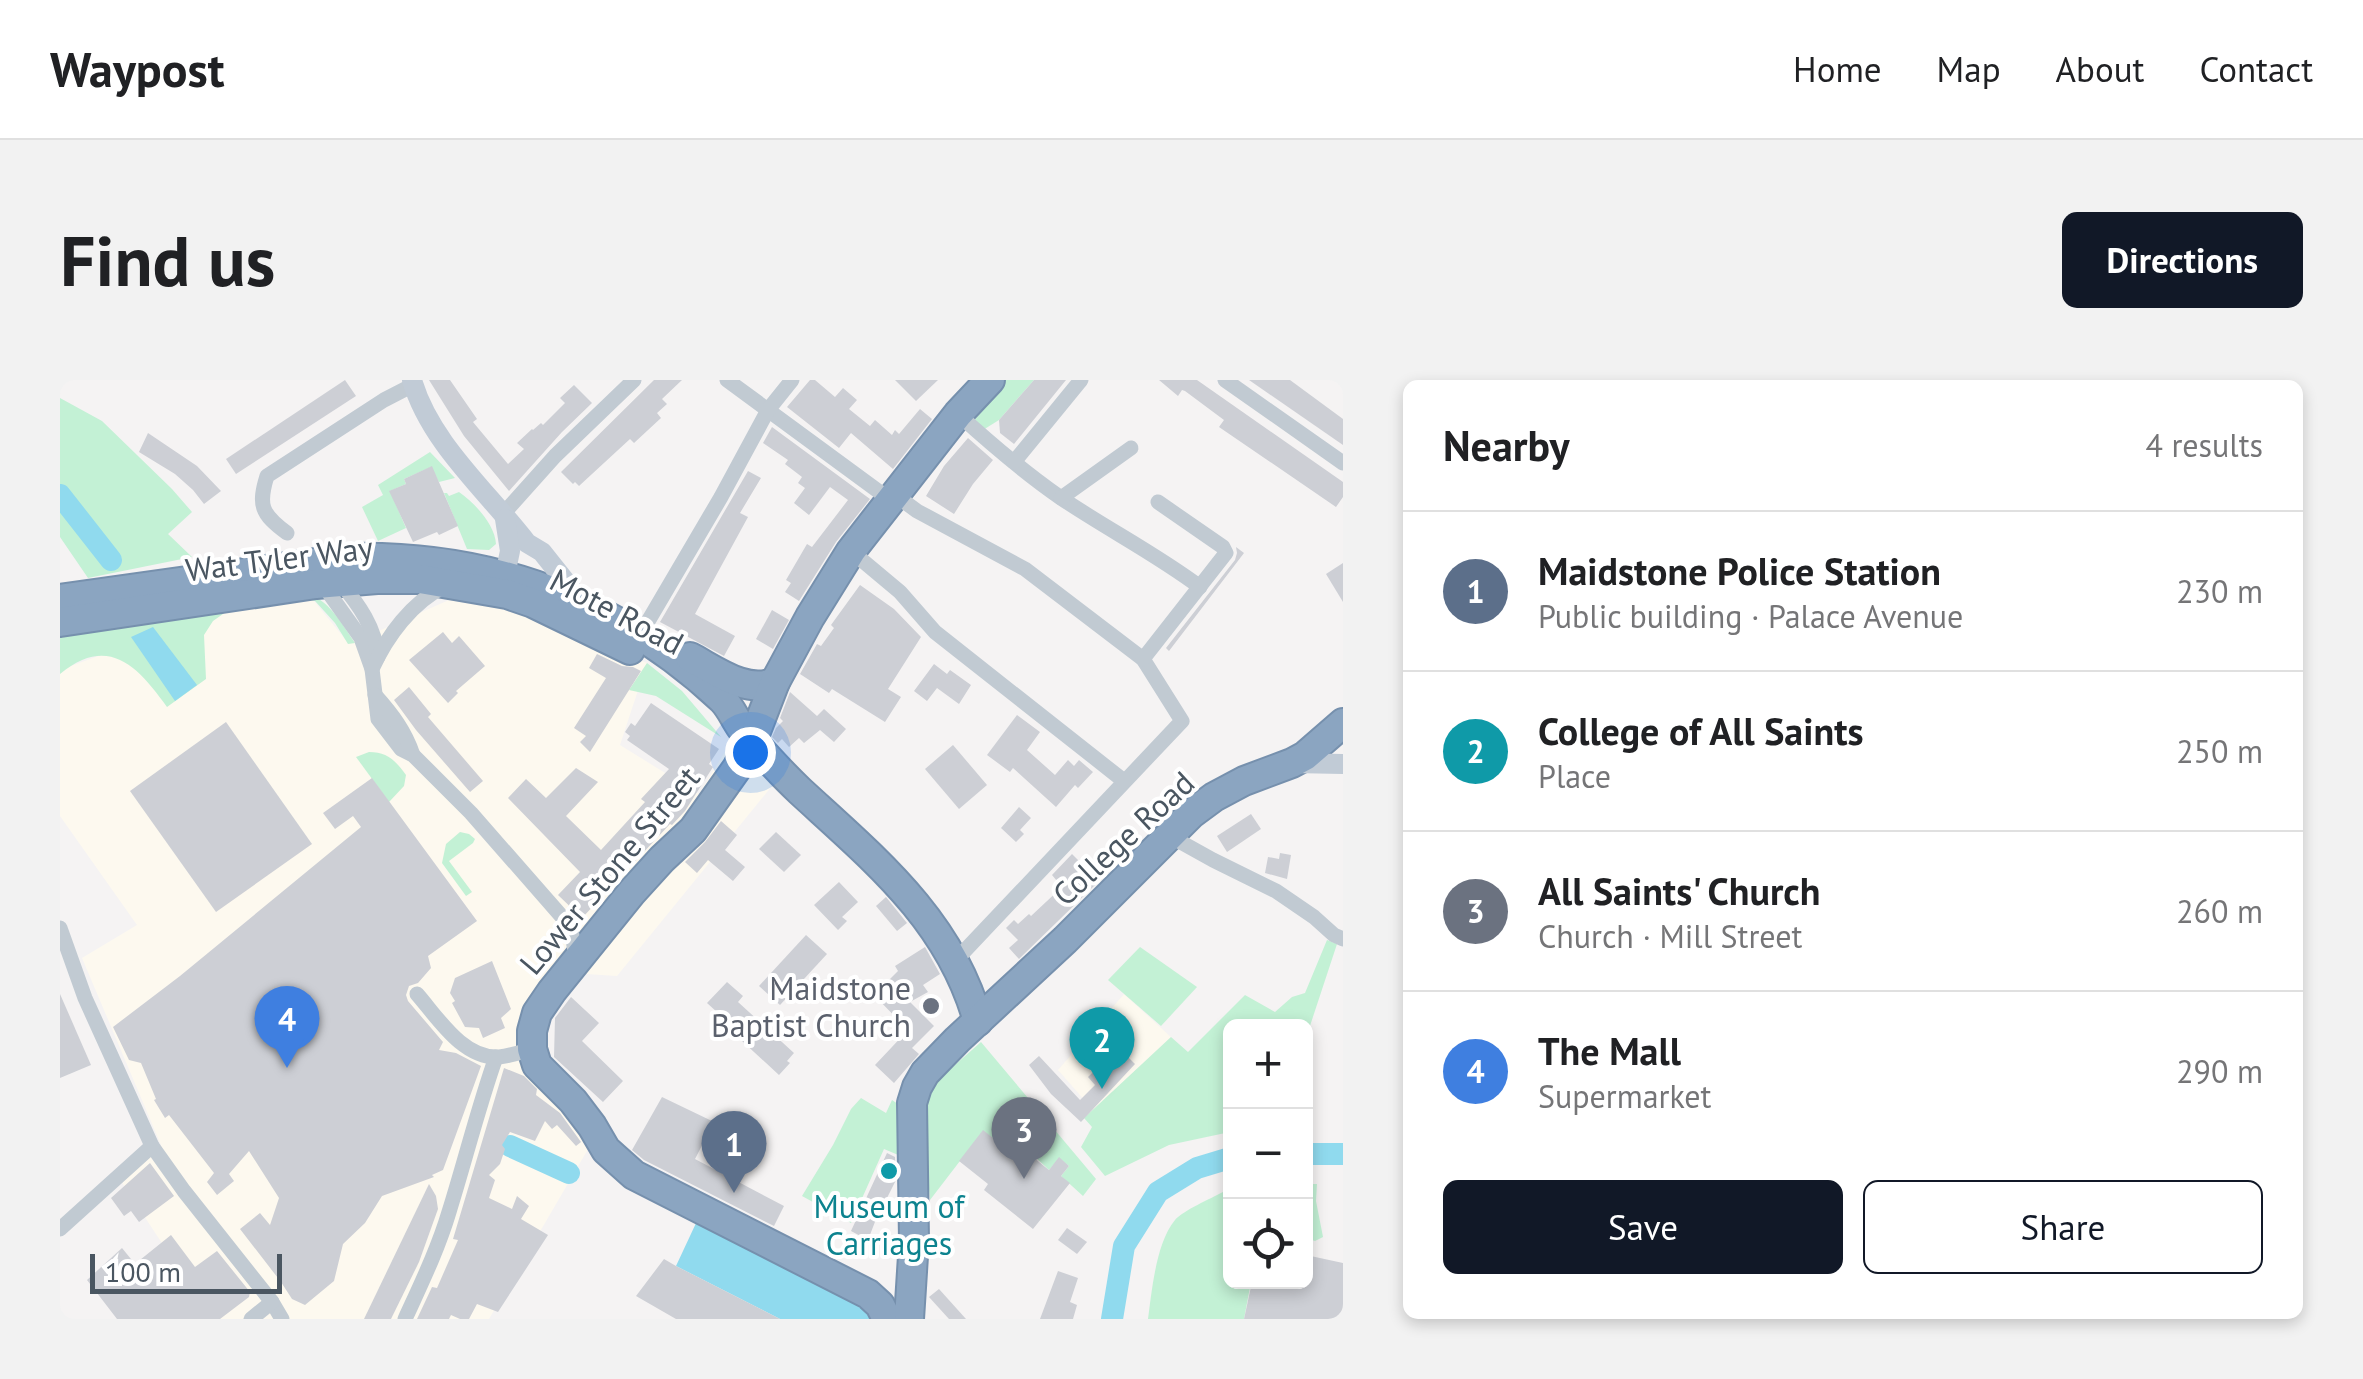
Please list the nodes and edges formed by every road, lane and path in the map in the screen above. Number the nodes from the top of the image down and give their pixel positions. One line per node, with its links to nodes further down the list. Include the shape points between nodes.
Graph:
1 (634, 380): 16 (street)
2 (727, 380): 8 (street)
3 (792, 380): 8 (street)
4 (990, 380): 9 (highway, Lower Stone Street)
5 (1082, 380): 11 (street)
6 (1228, 381): 12 (street)
7 (412, 382): 16 (street, Mote Road, via 447,446); 17 (street, via 267,476 260,498 267,516)
8 (768, 410): 13 (street); 27 (street)
9 (958, 414): 11 (street); 13 (highway, Lower Stone Street)
10 (1130, 448): 14 (street)
11 (1014, 462): 14 (street)
12 (1343, 462)
13 (892, 496): 19 (highway, Lower Stone Street); 28 (street, via 1025,569)
14 (1062, 498): 23 (street)
15 (1158, 502): 23 (street, via 1226,550)
16 (504, 513): 18 (street, Mote Road); 21 (street, Mote Road)
17 (286, 532)
18 (527, 543): 21 (street, Mote Road, via 531,561); 25 (street, Mote Road)
19 (850, 550): 30 (highway, Lower Stone Street); 38 (street, via 935,632)
20 (326, 582): 21 (highway, Wat Tyler Way, via 350,558 392,557 440,562); 22 (highway, Wat Tyler Way); 24 (highway, Wat Tyler Way); 26 (highway, Wat Tyler Way); 29 (street, via 366,618 376,642)
21 (511, 583): 22 (highway, Wat Tyler Way); 25 (highway, Mote Road); 33 (highway, Mote Road, via 532,602 635,653)
22 (449, 585): 29 (street, via 429,594)
23 (1200, 588): 28 (street)
24 (60, 599)
25 (582, 602): 27 (highway, Mote Road)
26 (60, 622)
27 (650, 641): 30 (highway, via 750,686); 33 (highway, Mote Road, via 722,699)
28 (1143, 659): 38 (street, via 1182,721)
29 (375, 663): 31 (street)
30 (775, 682): 33 (highway, Lower Stone Street)
31 (374, 693): 35 (street); 35 (street, via 378,719)
32 (1343, 726): 34 (street); 36 (highway)
33 (747, 734): 42 (highway, Lower Stone Street, via 742,761 693,830); 45 (highway, via 898,885)
34 (1343, 744)
35 (413, 754): 40 (street)
36 (1292, 763): 37 (street, College Road); 39 (highway, College Road, via 1214,796)
37 (1343, 764)
38 (1124, 781): 45 (street)
39 (1168, 835): 43 (street, via 1276,891); 47 (highway, College Road)
40 (570, 926): 42 (street); 44 (street)
41 (60, 928): 50 (street)
42 (602, 929): 44 (highway, Lower Stone Street)
43 (1343, 939)
44 (578, 960): 48 (highway, Lower Stone Street, via 537,1013)
45 (956, 960): 47 (highway)
46 (417, 994): 49 (street, via 465,1046)
47 (978, 1020): 52 (highway, College Road, via 925,1073 912,1103)
48 (532, 1050): 49 (street); 53 (highway, via 606,1150 634,1175)
49 (496, 1057): 57 (street, via 449,1213)
50 (152, 1146): 51 (street); 54 (street)
51 (60, 1228)
52 (909, 1261): 53 (highway, via 890,1284); 58 (street); 59 (highway, College Road)
53 (868, 1294): 58 (highway)
54 (272, 1302): 55 (street); 56 (street)
55 (251, 1319)
56 (282, 1319)
57 (405, 1319)
58 (889, 1319)
59 (909, 1319)

